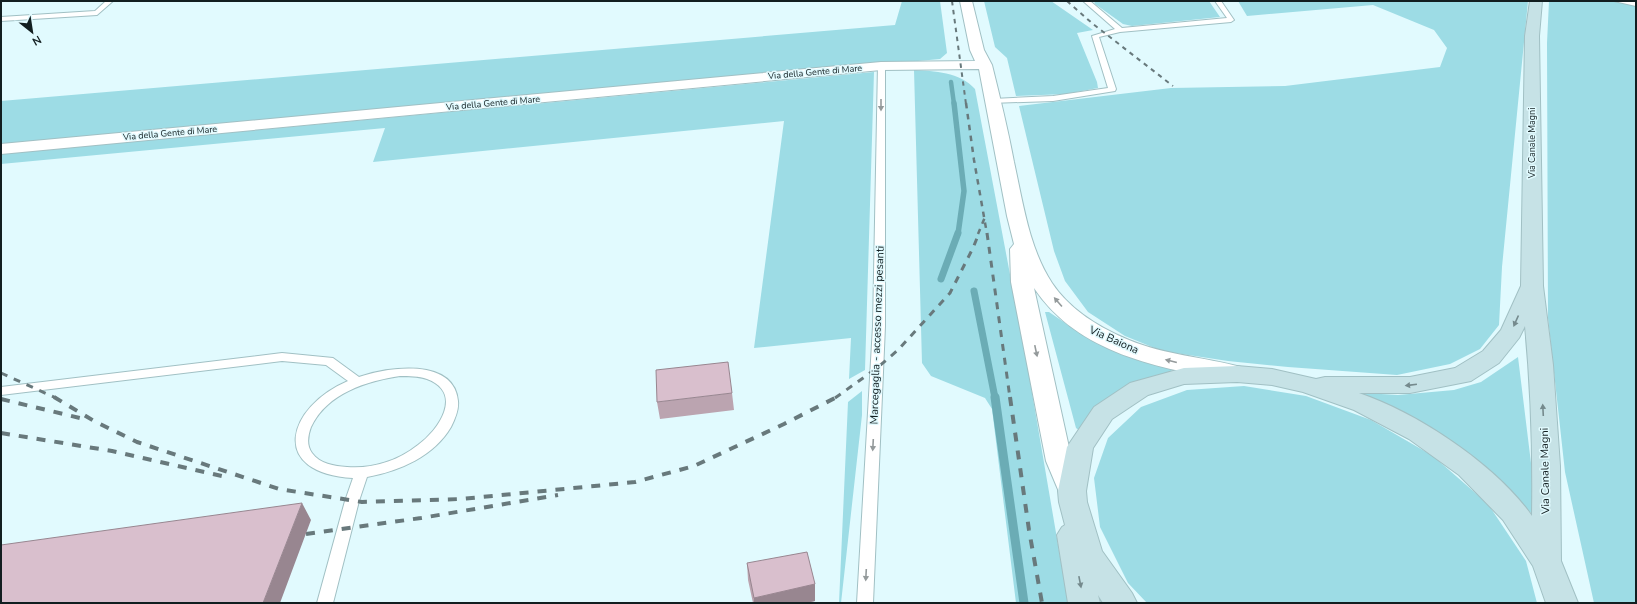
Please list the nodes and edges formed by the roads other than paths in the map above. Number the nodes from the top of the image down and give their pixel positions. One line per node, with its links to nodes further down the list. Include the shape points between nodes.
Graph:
1 (110, 1): 8 (lane, via 96,13)
2 (966, 1): 10 (street, Via Baiona, via 976,50)
3 (1086, 1): 9 (lane)
4 (1218, 1): 9 (lane, via 1231,20)
5 (1536, 1): 15 (main road, Via Canale Magni, via 1532,36)
6 (1618, 1): 7 (lane)
7 (1636, 4)
8 (1, 20)
9 (1120, 30): 12 (lane, via 1095,36 1112,89 1090,94)
10 (985, 65): 11 (street, Via della Gente di Mare); 12 (street, Via Baiona)
11 (881, 66): 13 (street, Via della Gente di Mare); 24 (lane, Marcegaglia - accesso mezzi pesanti, one-way to 24, via 880,326)
12 (993, 101): 14 (street, Via Baiona)
13 (1, 149)
14 (1020, 230): 16 (street, Via Baiona, one-way to 14, via 1170,362 1119,344 1087,328 1060,306 1041,282); 21 (street, Via Baiona, one-way to 21, via 1022,282 1058,461)
15 (1532, 286): 18 (main road, Via Canale Magni, one-way to 18, via 1511,333 1491,357 1462,375 1410,385); 22 (main road, Via Canale Magni, one-way to 15, via 1546,466)
16 (1237, 374): 18 (main road, via 1272,377); 21 (main road, via 1184,376 1138,389 1103,413 1080,447)
17 (357, 382): 19 (lane, via 329,361 282,357); 20 (lane, via 321,404 308,418 302,433 302,448 308,460 322,468 340,473); 20 (lane, via 379,374 420,373 436,378 447,387 453,399 452,414 444,429 430,444 410,457 387,467)
18 (1308, 385): 22 (main road, via 1363,404 1418,432 1469,468 1513,512)
19 (1, 391)
20 (362, 473): 23 (lane)
21 (1072, 496): 25 (main road, Via Baiona, one-way to 25, via 1072,540); 26 (main road, via 1089,556)
22 (1546, 561): 27 (main road)
23 (325, 603)
24 (865, 603)
25 (1084, 603)
26 (1121, 603)
27 (1562, 603)

